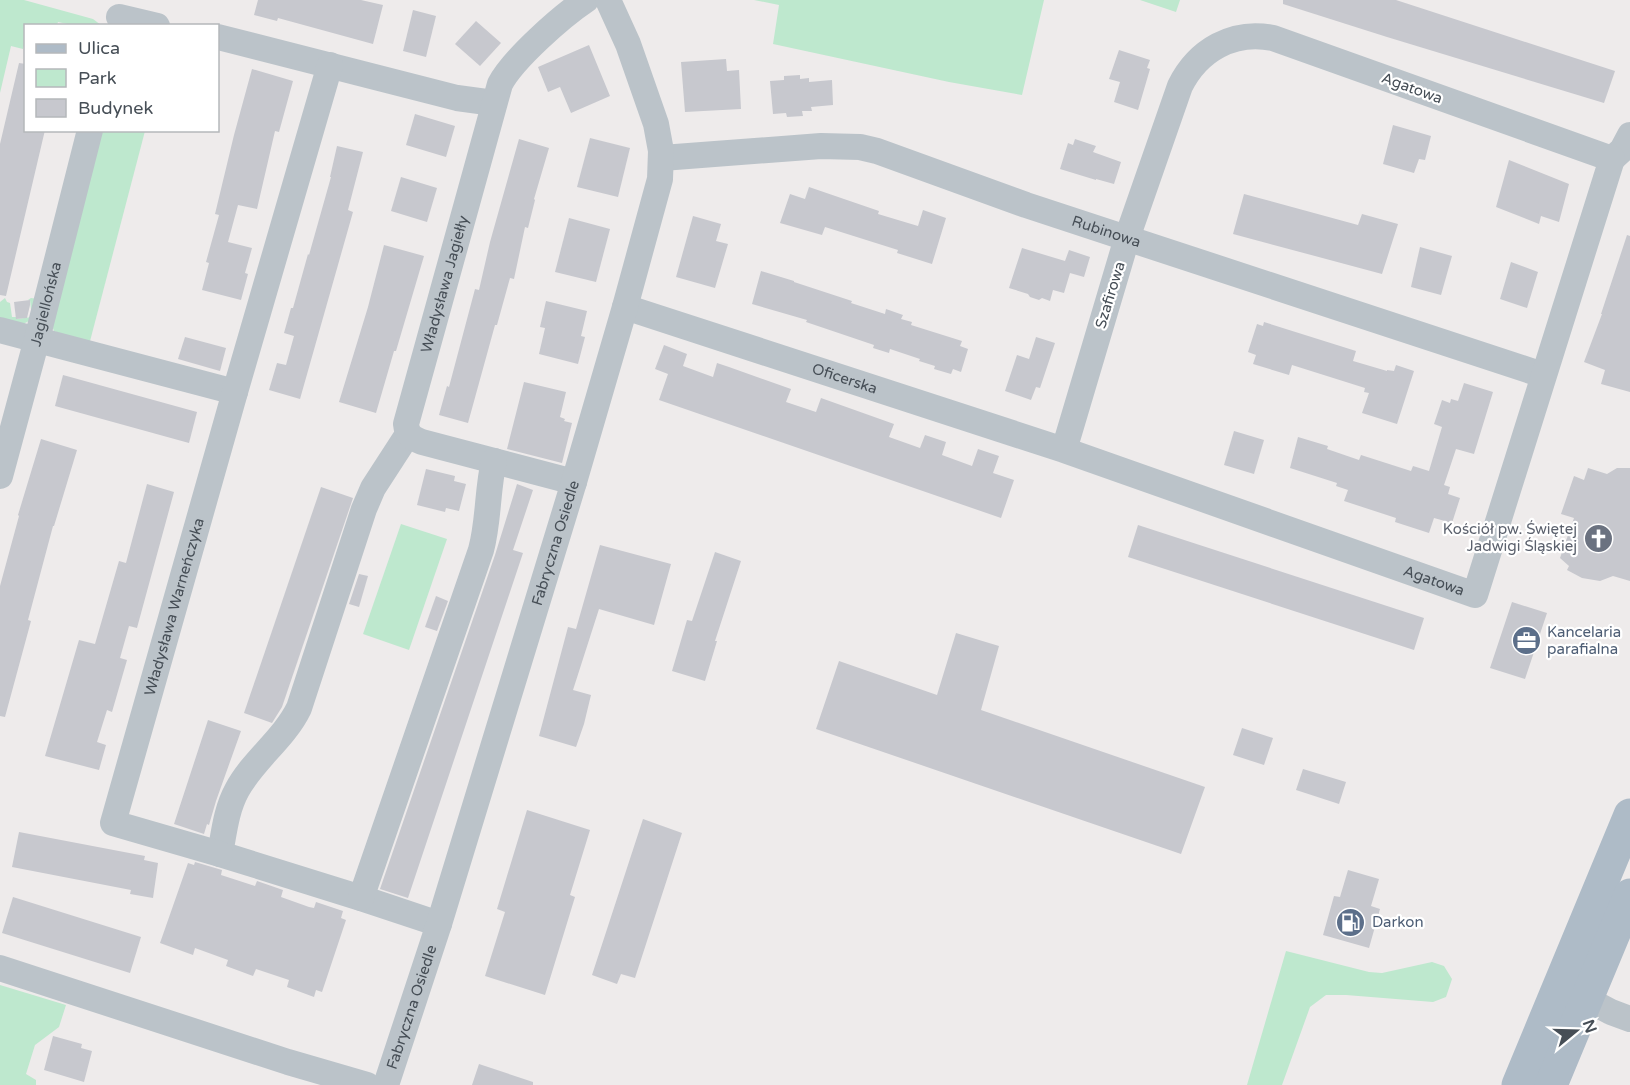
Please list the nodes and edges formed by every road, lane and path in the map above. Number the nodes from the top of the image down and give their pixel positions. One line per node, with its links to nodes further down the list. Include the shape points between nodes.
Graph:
1 (586, 0): 8 (street, Władysława Jagiełły, via 512,66)
2 (608, 0): 11 (street, Fabryczna Osiedle, via 652,109)
3 (118, 14): 4 (street)
4 (150, 24)
5 (219, 37): 7 (street)
6 (1211, 49): 12 (street, Agatowa, via 1244,36 1274,38); 13 (street, Szafirowa, via 1186,74 1180,87)
7 (330, 65): 8 (street, via 458,98); 18 (street, Władysława Warneńczyka)
8 (494, 103): 19 (street, Władysława Jagiełły, via 406,421)
9 (89, 132): 16 (street, Jagiellońska)
10 (1630, 135): 12 (street, Agatowa)
11 (662, 158): 13 (street, Rubinowa, via 821,146 860,147); 14 (street, Fabryczna Osiedle, via 657,192)
12 (1612, 159): 17 (street, Agatowa)
13 (1127, 237): 17 (street, Rubinowa); 20 (street, Szafirowa)
14 (625, 307): 20 (street, Oficerska); 23 (street, Fabryczna Osiedle)
15 (0, 330): 16 (street)
16 (37, 339): 18 (street); 22 (street, Jagiellońska)
17 (1543, 375): 20 (street, Agatowa, via 1475,595)
18 (235, 392): 25 (street, Władysława Warneńczyka, via 113,823)
19 (408, 434): 21 (street, via 422,442); 25 (street, via 364,509 299,708 237,790 228,811)
20 (1064, 450)
21 (494, 461): 23 (street); 27 (street, via 481,550)
22 (0, 476)
23 (574, 482): 28 (street, Fabryczna Osiedle)
24 (1630, 815): 30 (main road)
25 (220, 854): 27 (street)
26 (1630, 895): 30 (main road)
27 (361, 898): 28 (street)
28 (439, 924): 33 (street, Fabryczna Osiedle)
29 (0, 968): 32 (street)
30 (1573, 992): 31 (street); 34 (main road); 35 (main road)
31 (1630, 1019)
32 (367, 1085)
33 (386, 1085)
34 (1518, 1085)
35 (1551, 1085)

